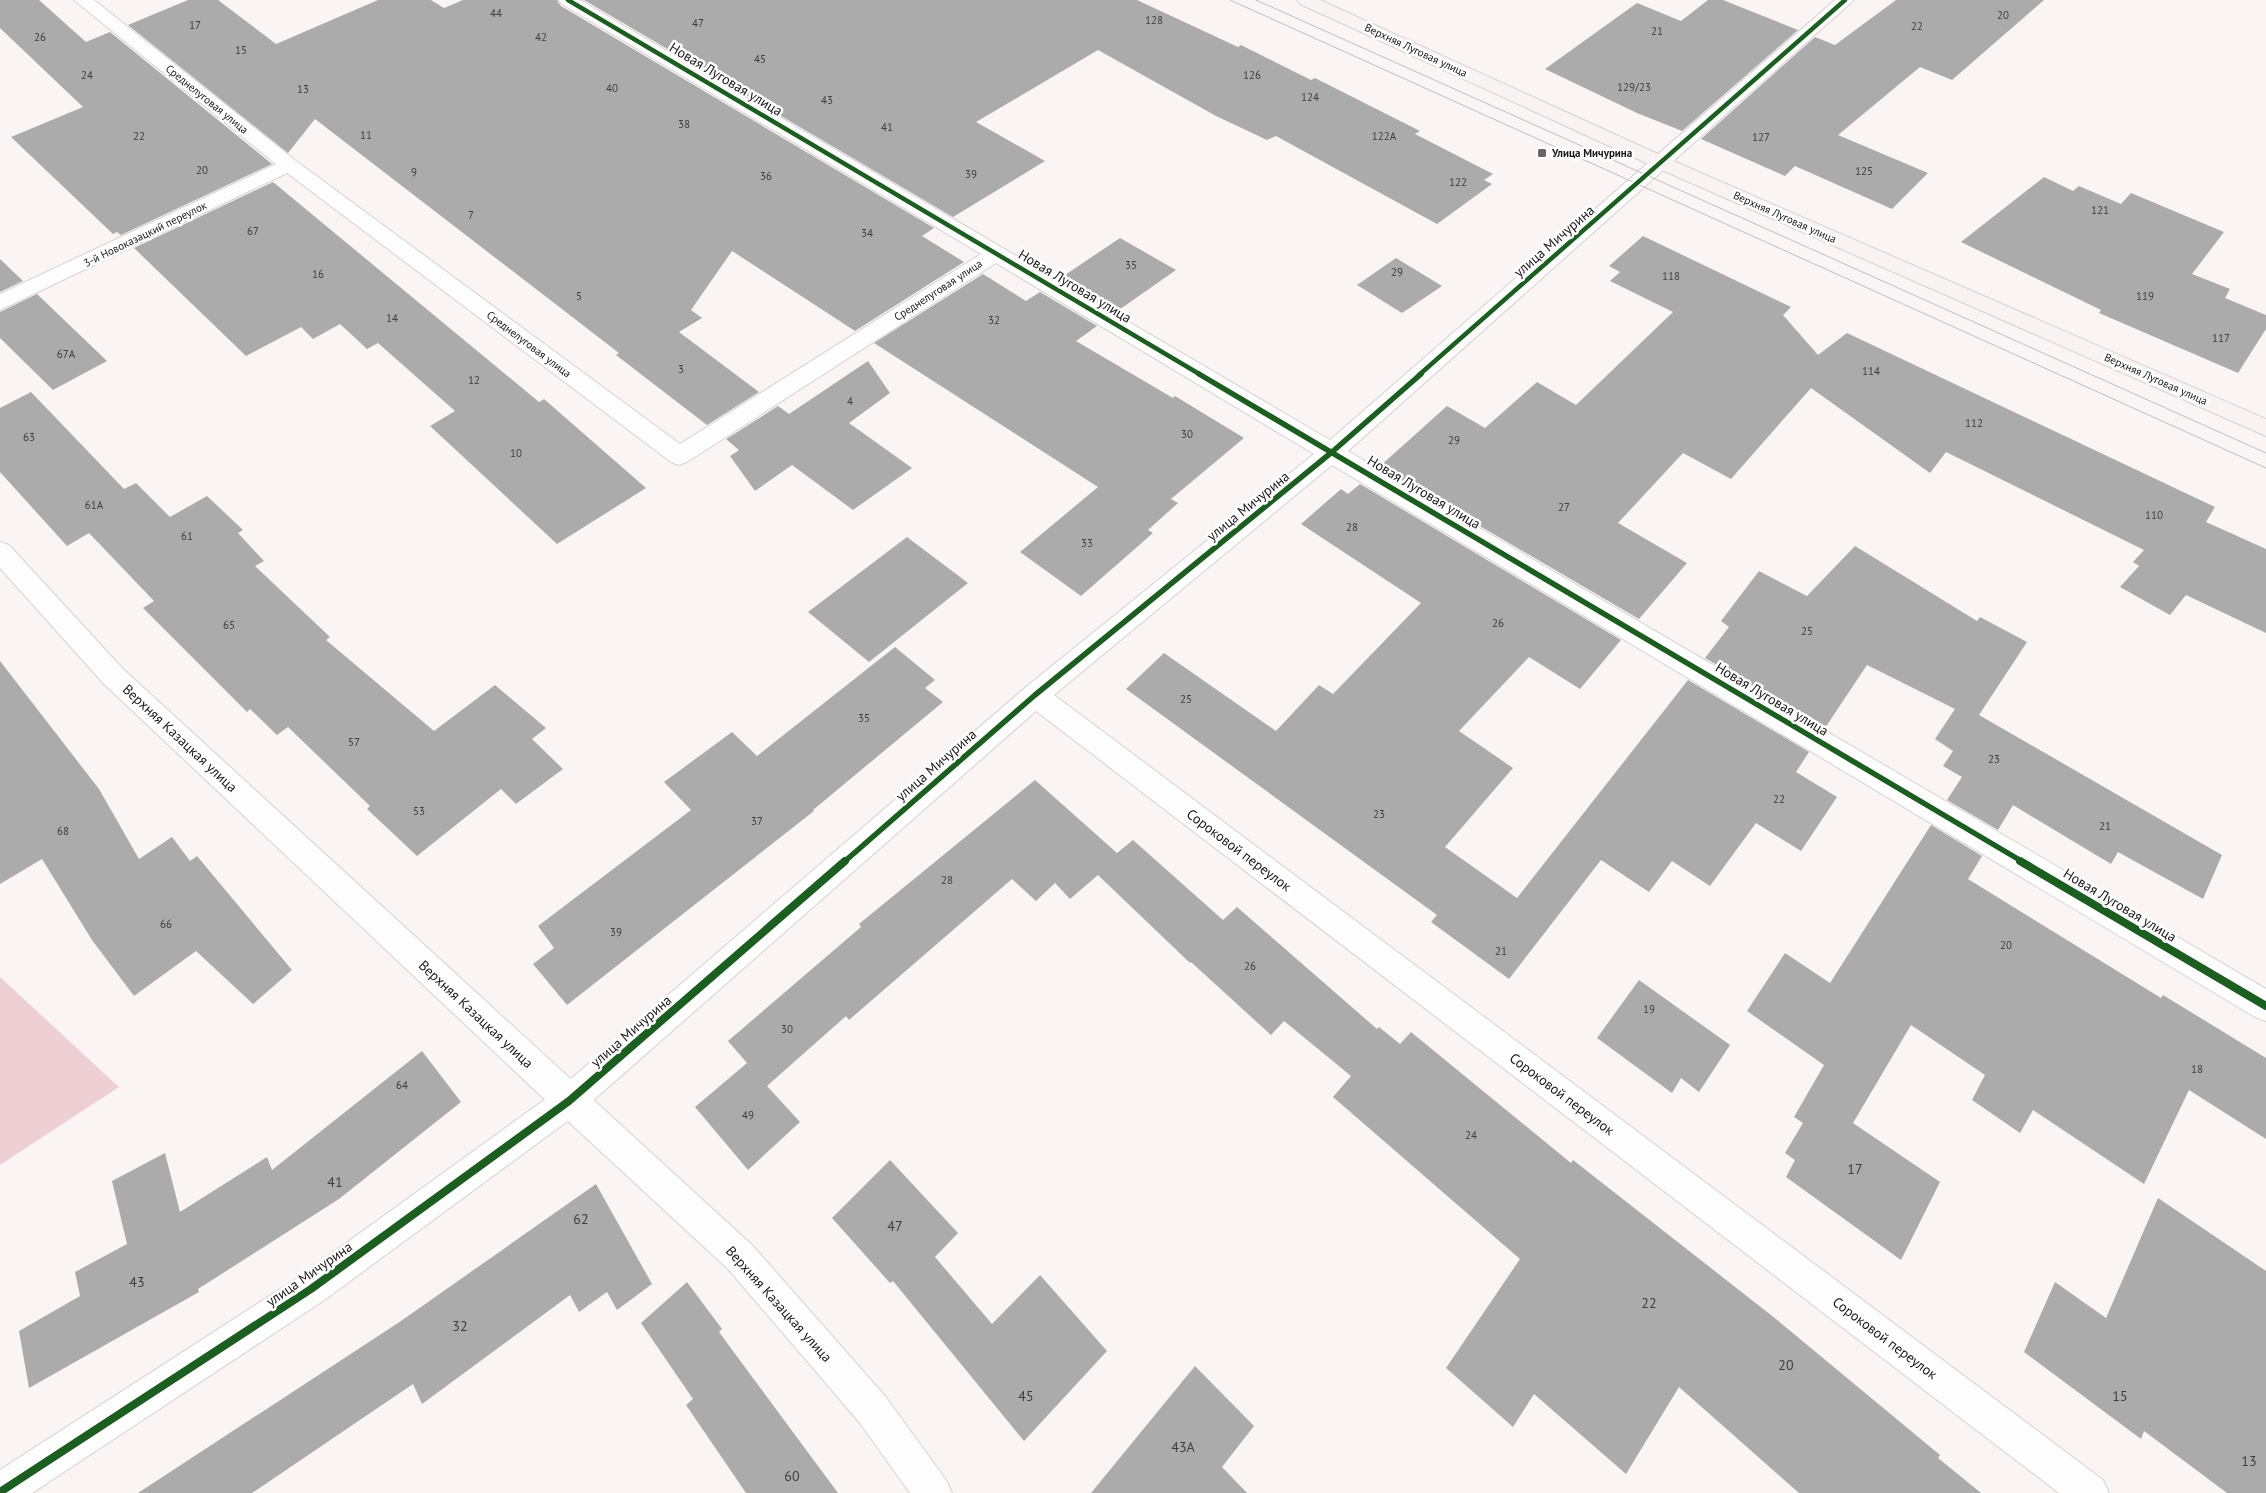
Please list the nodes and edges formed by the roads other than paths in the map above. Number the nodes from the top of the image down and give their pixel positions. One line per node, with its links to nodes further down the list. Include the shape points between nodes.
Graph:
1 (83, 0): 6 (street, Среднелуговая улица)
2 (568, 0): 7 (street, Новая Луговая улица)
3 (1306, 0): 5 (main road, Верхняя Луговая улица)
4 (1845, 0): 5 (street, улица Мичурина)
5 (1662, 163): 9 (main road, Верхняя Луговая улица); 10 (street, улица Мичурина)
6 (289, 165): 7 (street, Среднелуговая улица, via 679,456); 8 (street, 3-й Новоказацкий переулок)
7 (996, 254): 10 (street, Новая Луговая улица)
8 (0, 303)
9 (2266, 428)
10 (1332, 452): 12 (street, улица Мичурина); 13 (street, Новая Луговая улица)
11 (0, 552): 14 (street, Верхняя Казацкая улица, via 113,676)
12 (1035, 695): 14 (street, улица Мичурина); 17 (street, Сороковой переулок)
13 (2266, 1006)
14 (569, 1101): 15 (street, улица Мичурина, via 311,1289); 16 (street, Верхняя Казацкая улица, via 741,1258 872,1410)
15 (0, 1492)
16 (933, 1493)
17 (2090, 1493)

